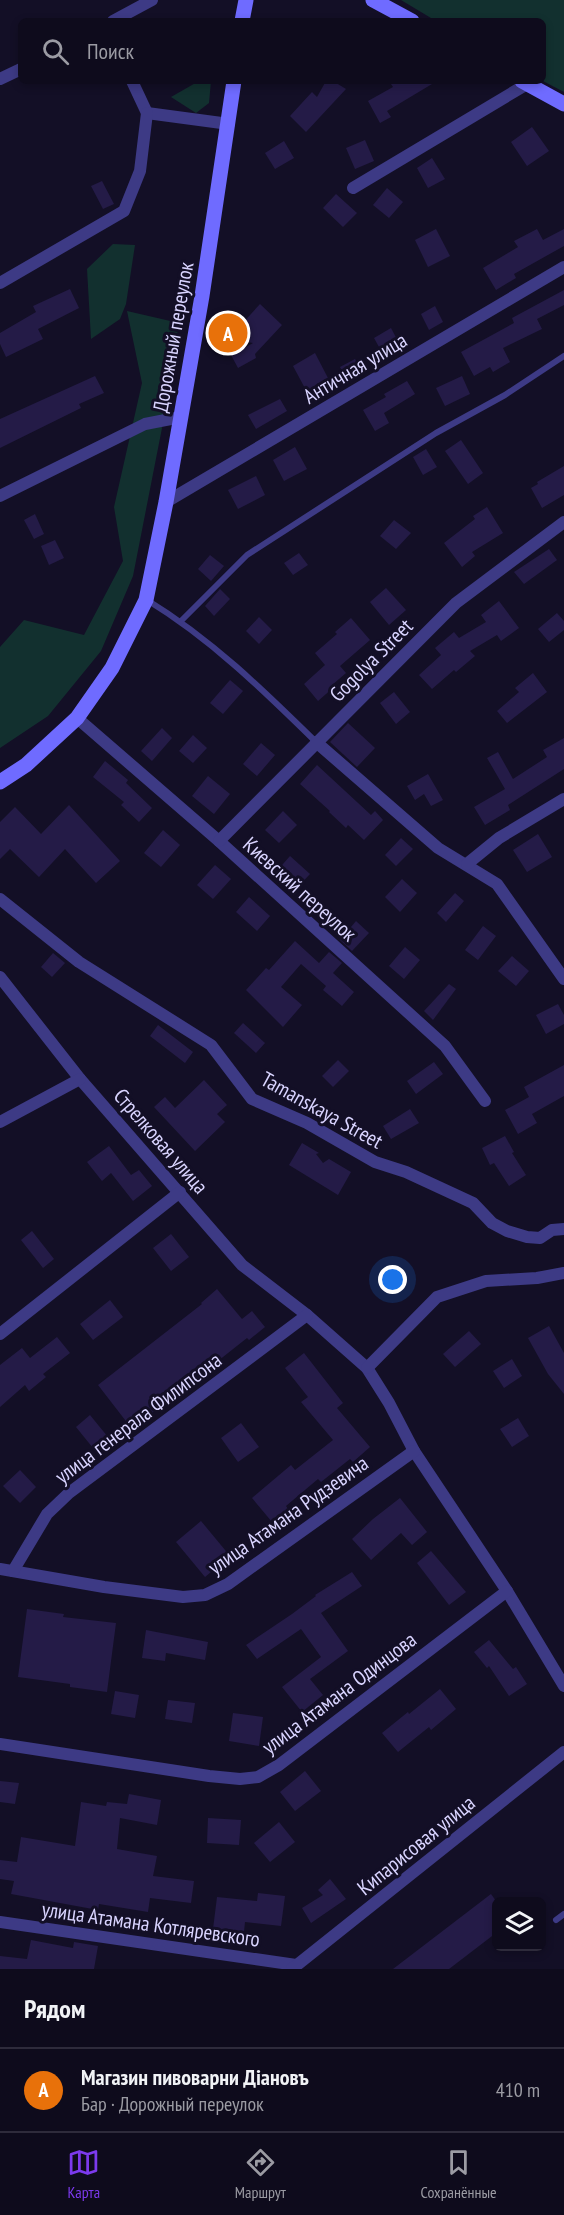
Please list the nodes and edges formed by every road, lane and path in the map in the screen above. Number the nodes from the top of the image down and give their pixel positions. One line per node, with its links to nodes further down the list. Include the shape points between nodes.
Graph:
1 (152, 0): 4 (street)
2 (246, 0): 5 (main road)
3 (373, 0): 6 (main road)
4 (118, 18)
5 (243, 18)
6 (406, 18)
7 (18, 71): 8 (street)
8 (0, 80)
9 (133, 84): 14 (street)
10 (234, 84): 15 (main road, Дорожный переулок)
11 (522, 84): 16 (street)
12 (529, 84): 13 (main road)
13 (564, 104)
14 (147, 113): 15 (street); 18 (street, via 140,171 124,211)
15 (229, 124): 20 (main road, Дорожный переулок)
16 (352, 188)
17 (564, 267): 22 (street, Античная улица)
18 (0, 283)
19 (564, 356): 25 (lane, via 247,555)
20 (181, 417): 21 (street, via 145,424); 22 (main road, Дорожный переулок)
21 (0, 496)
22 (166, 502): 24 (main road, Дорожный переулок)
23 (564, 522): 27 (street, Gogolya Street, via 456,603)
24 (146, 600): 25 (lane); 26 (main road, Дорожный переулок, via 112,668)
25 (181, 621): 27 (lane, via 252,679)
26 (77, 718): 28 (main road, Дорожный переулок, via 26,765); 30 (street, Киевский переулок)
27 (316, 742): 30 (street, Gogolya Street); 31 (street, via 438,848)
28 (0, 782)
29 (564, 799): 31 (street, via 499,838)
30 (219, 842): 36 (street, Киевский переулок, via 444,1046)
31 (467, 864): 34 (street, via 497,884)
32 (0, 899): 39 (street, Tamanskaya Street, via 79,962 211,1046 252,1099 307,1123 375,1162 472,1203 492,1223 507,1231 540,1238 552,1230)
33 (0, 977): 35 (street, Стрелковая улица)
34 (564, 979)
35 (80, 1078): 37 (street); 38 (street, Стрелковая улица)
36 (485, 1101)
37 (0, 1122)
38 (180, 1192): 41 (street, Стрелковая улица, via 242,1265); 42 (street)
39 (564, 1229)
40 (564, 1273): 43 (street, via 486,1281 437,1297)
41 (307, 1315): 43 (street, Стрелковая улица); 46 (street, улица генерала Филипсона, via 69,1493 47,1514)
42 (0, 1334)
43 (367, 1368): 44 (street, Стрелковая улица)
44 (414, 1451): 46 (street, улица Атамана Рудзевича, via 228,1584 205,1595 150,1593); 47 (street, Стрелковая улица)
45 (0, 1569): 46 (street, улица Атамана Рудзевича)
46 (13, 1571)
47 (507, 1591): 48 (street, Стрелковая улица); 49 (street, улица Атамана Одинцова, via 258,1777 209,1776)
48 (564, 1686)
49 (0, 1743)
50 (564, 1752): 54 (street, Кипарисовая улица)
51 (564, 1914): 52 (lane)
52 (556, 1920)
53 (0, 1922): 54 (street, улица Атамана Котляревского)
54 (294, 1967)

